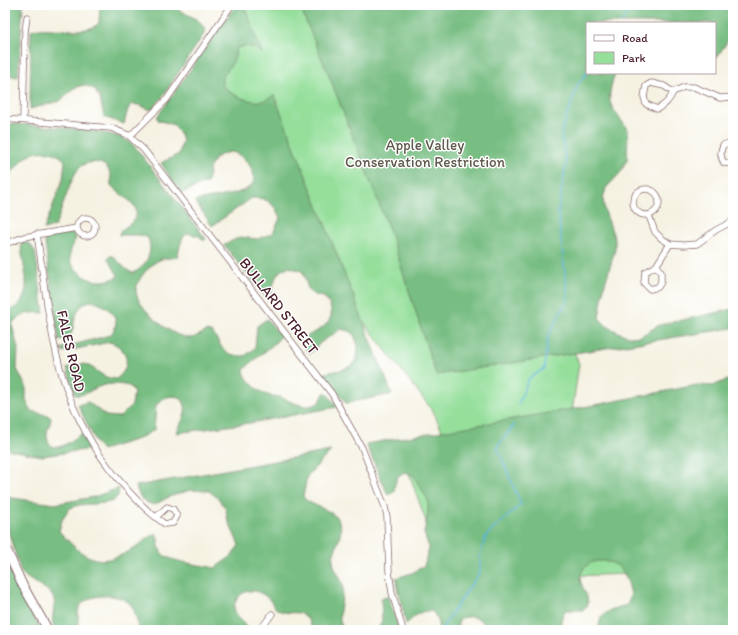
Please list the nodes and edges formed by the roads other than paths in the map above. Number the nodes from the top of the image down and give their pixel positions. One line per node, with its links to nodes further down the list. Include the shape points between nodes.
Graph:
1 (229, 9): 7 (street, via 167,99)
2 (27, 17): 6 (street)
3 (673, 92): 3 (street, via 670,100 663,106 657,108 646,104 644,90 651,83 664,86); 4 (street, via 684,87 694,87 720,98)
4 (733, 97)
5 (5, 119): 6 (street, BULLARD STREET)
6 (23, 120): 7 (street, BULLARD STREET, via 103,126)
7 (130, 136): 24 (street, BULLARD STREET, via 144,150 332,394 348,420 362,448 387,517 392,593)
8 (733, 142): 9 (street, via 723,145 720,156 724,163)
9 (733, 164)
10 (649, 216): 10 (street, via 635,210 636,195 643,190 652,190 659,196 659,204 655,212); 15 (street, via 655,232)
11 (733, 221): 15 (street, via 697,244)
12 (77, 228): 13 (street)
13 (37, 234): 14 (street); 19 (street, FALES ROAD, via 53,340 69,400 93,446 107,466 132,496)
14 (5, 244)
15 (670, 244): 17 (street)
16 (733, 262): 18 (street)
17 (656, 266)
18 (733, 272)
19 (156, 517)
20 (5, 546): 22 (main road, via 22,584)
21 (272, 614): 23 (street)
22 (48, 630)
23 (260, 630)
24 (403, 630)

